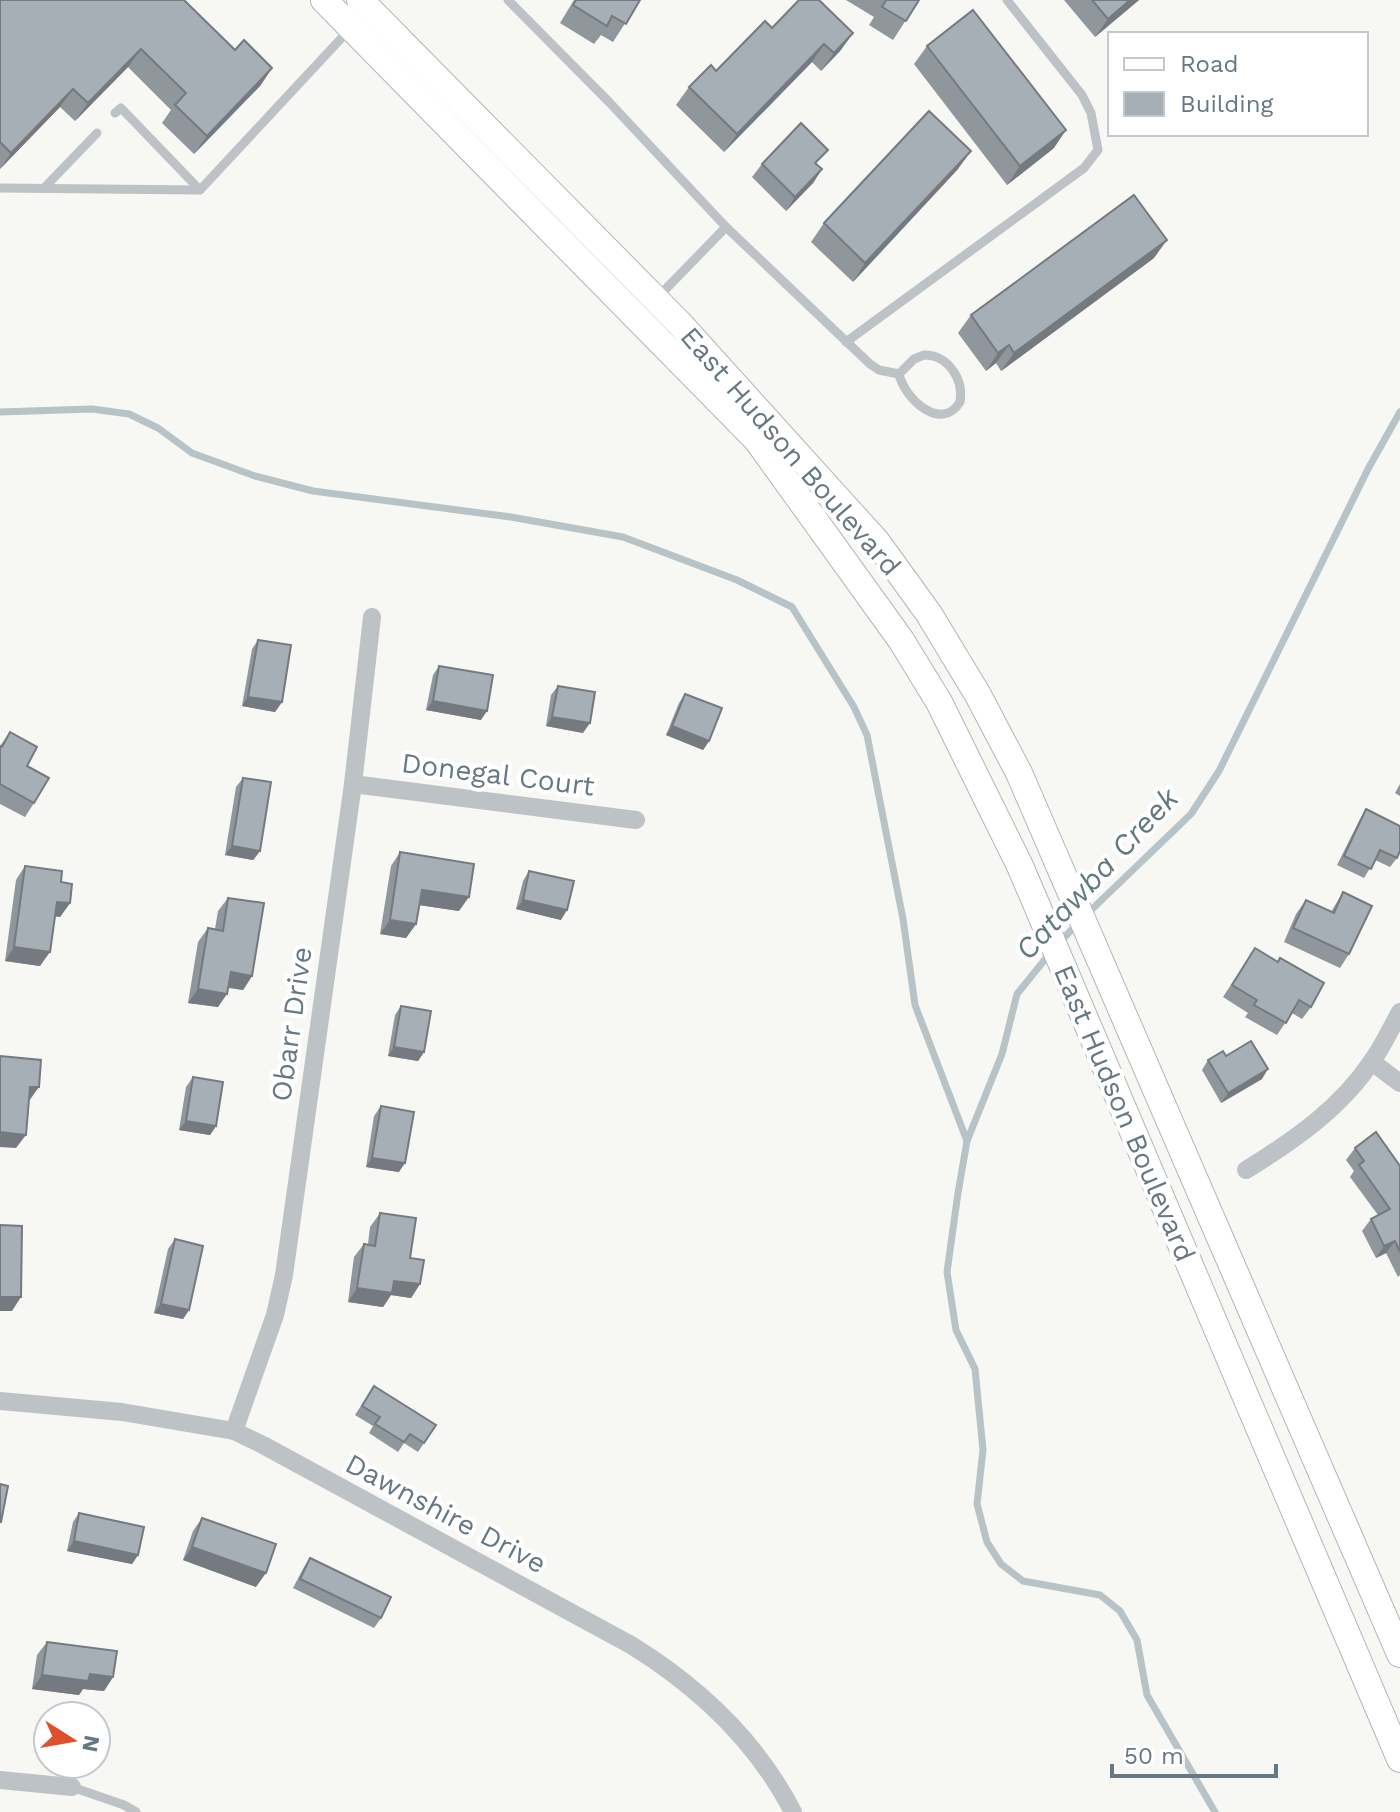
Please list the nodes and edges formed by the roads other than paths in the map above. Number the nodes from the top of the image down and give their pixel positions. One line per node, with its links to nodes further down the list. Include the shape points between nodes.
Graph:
1 (324, 0): 5 (main road, East Hudson Boulevard)
2 (360, 0): 12 (main road, East Hudson Boulevard)
3 (508, 0): 11 (lane)
4 (1007, 0): 14 (lane, via 1082,95 1098,150 1084,168)
5 (351, 27): 10 (lane); 13 (main road, East Hudson Boulevard)
6 (115, 113): 10 (lane, via 121,108)
7 (97, 133): 8 (lane)
8 (45, 187): 9 (lane); 10 (lane)
9 (0, 188)
10 (200, 190)
11 (726, 227): 12 (lane); 14 (lane)
12 (656, 299): 13 (street); 25 (main road, East Hudson Boulevard, via 877,542 978,695 1047,836)
13 (637, 318): 26 (main road, East Hudson Boulevard, via 757,440 901,640 939,702 1020,866)
14 (846, 342): 15 (lane, via 879,370)
15 (899, 374): 15 (lane, via 901,385 933,415 950,412 960,402 958,378 939,358 924,355)
16 (372, 617): 17 (street, Obarr Drive)
17 (353, 784): 18 (street, Donegal Court); 24 (street, Obarr Drive, via 284,1275)
18 (636, 820)
19 (1400, 1012): 20 (street)
20 (1372, 1062): 21 (street); 22 (street, via 1307,1130)
21 (1400, 1083)
22 (1246, 1170)
23 (0, 1401): 24 (street, Dawnshire Drive, via 122,1412)
24 (234, 1431): 30 (street, Dawnshire Drive, via 671,1670 720,1711 752,1747)
25 (1400, 1654)
26 (1400, 1759)
27 (0, 1780): 28 (street)
28 (72, 1787): 29 (lane)
29 (136, 1812)
30 (793, 1812)

